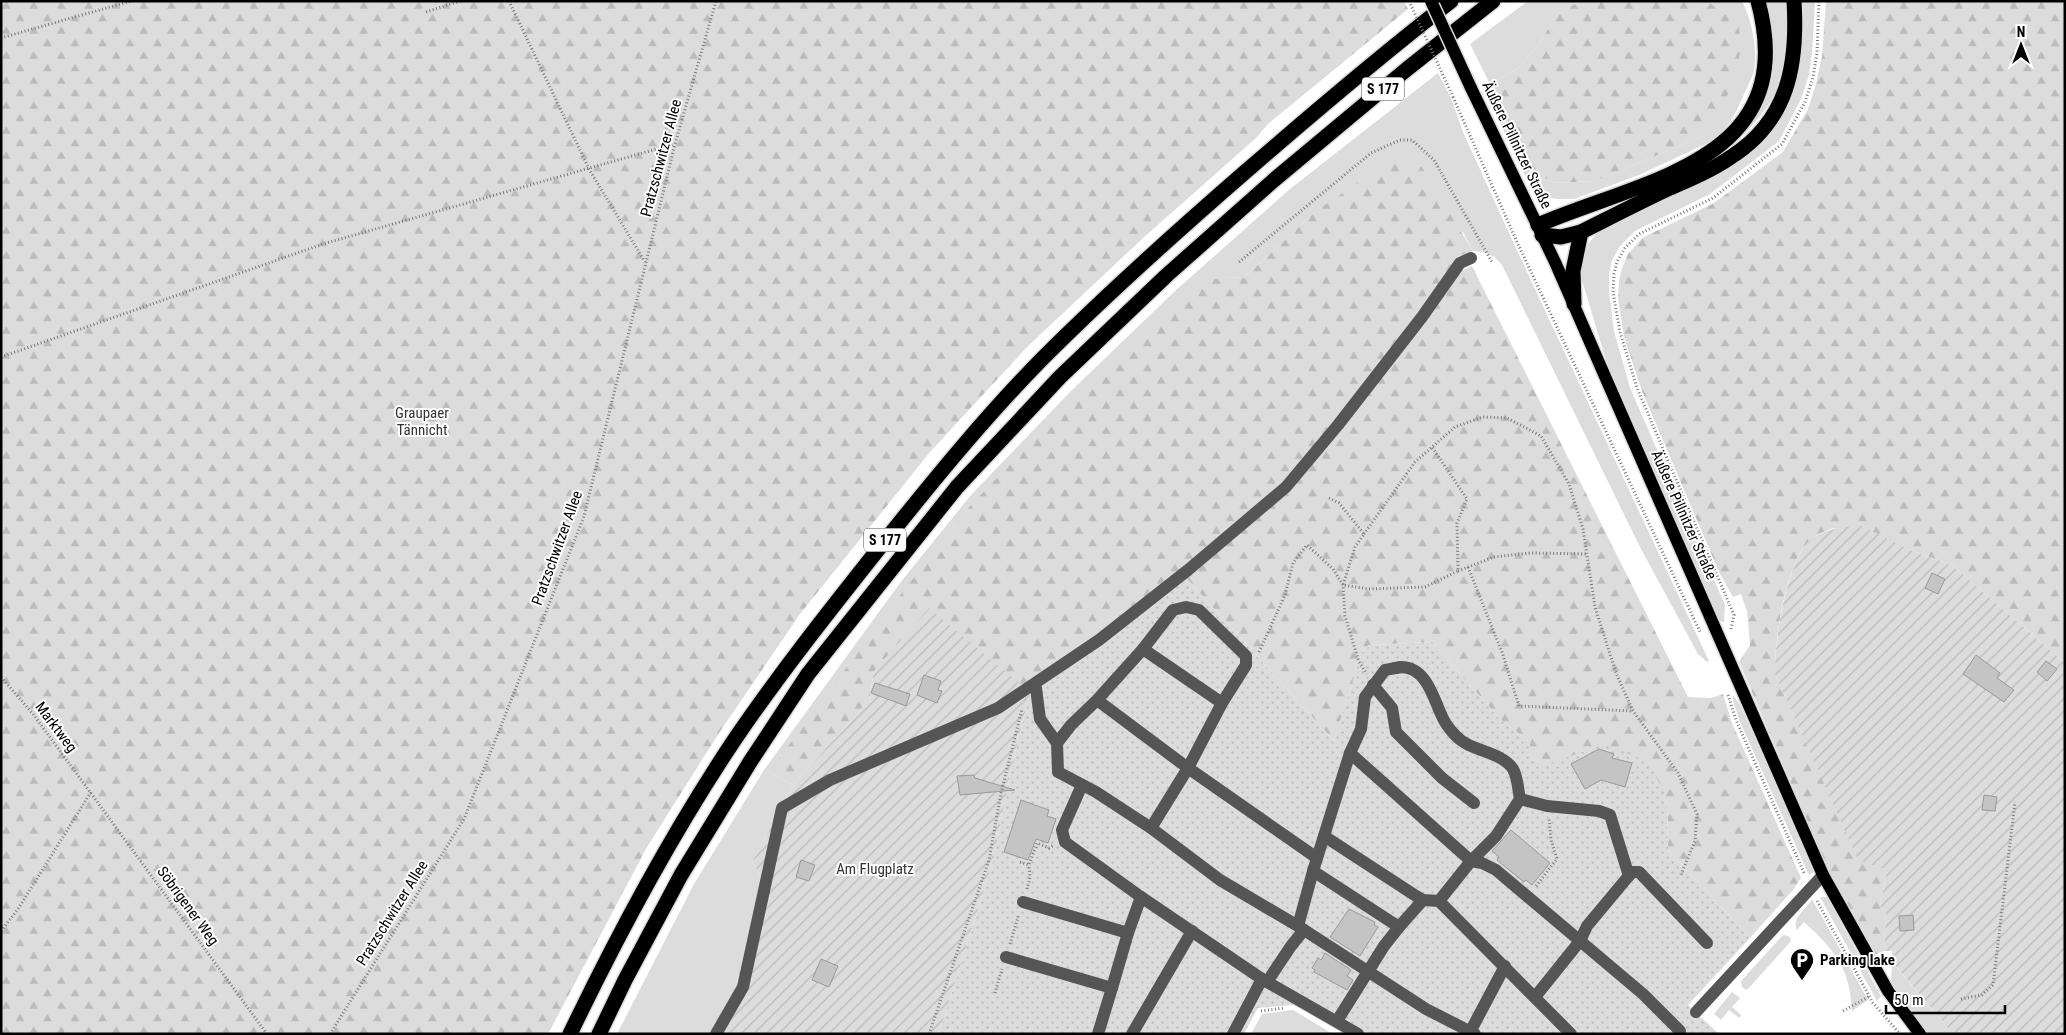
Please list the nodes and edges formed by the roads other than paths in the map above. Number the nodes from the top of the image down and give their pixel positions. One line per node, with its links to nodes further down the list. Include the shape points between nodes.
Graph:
1 (1431, 1): 6 (main road, Äußere Pillnitzer Straße, bridge)
2 (1451, 1): 48 (highway, S 177, via 1306,119 1154,252 1040,361 944,467 812,632 734,740 662,857)
3 (1493, 1): 49 (highway, S 177, via 1274,180 1167,275 1060,378 956,487 808,674 750,762 681,875)
4 (1758, 1): 6 (highway, via 1764,28 1766,65 1751,110 1738,129 1697,160 1650,182 1568,212)
5 (1794, 1): 7 (highway, via 1795,47 1787,87 1768,123 1751,143 1712,169)
6 (1540, 230): 7 (highway, via 1561,237); 9 (main road, Äußere Pillnitzer Straße)
7 (1581, 232): 9 (highway, via 1574,271)
8 (1471, 258): 50 (lane, via 1460,264 1338,425 1286,487 1188,570 1099,640 998,708 830,780 782,808 743,987)
9 (1574, 304): 26 (main road, Äußere Pillnitzer Straße)
10 (1143, 650): 13 (lane); 14 (lane); 14 (lane, via 1173,610 1186,607 1198,610 1246,656 1246,665)
11 (1373, 685): 16 (lane, via 1365,697 1361,729); 19 (lane, via 1385,670 1402,667 1414,671 1428,683 1440,713 1458,738 1512,768); 20 (lane, via 1392,708 1396,732 1442,778)
12 (1036, 688): 15 (lane, via 1040,719)
13 (1097, 700): 15 (lane); 17 (lane)
14 (1222, 703): 17 (lane)
15 (1057, 743): 18 (lane, via 1058,772)
16 (1350, 753): 22 (lane); 24 (lane)
17 (1188, 768): 21 (lane); 23 (lane)
18 (1082, 784): 21 (lane); 28 (lane, via 1062,830 1065,842)
19 (1520, 799): 24 (lane, via 1496,836); 27 (lane, via 1610,815)
20 (1474, 804)
21 (1152, 828): 33 (lane, via 1220,880)
22 (1324, 836): 23 (lane); 29 (lane)
23 (1317, 858): 25 (lane)
24 (1471, 861): 30 (lane); 36 (lane, via 1496,870)
25 (1313, 871): 32 (lane); 33 (lane)
26 (1823, 875): 44 (lane); 56 (main road, Äußere Pillnitzer Straße, via 1880,979)
27 (1629, 876): 36 (lane, via 1587,926); 37 (lane, via 1632,872 1640,872)
28 (1141, 897): 34 (lane); 35 (lane)
29 (1423, 900): 30 (lane); 32 (lane)
30 (1439, 901): 39 (lane)
31 (1023, 902): 34 (lane)
32 (1400, 927): 40 (lane)
33 (1301, 928): 40 (lane); 41 (lane)
34 (1128, 932): 42 (lane)
35 (1192, 932): 41 (lane); 52 (lane)
36 (1580, 941): 43 (lane); 46 (lane, via 1643,994)
37 (1707, 943)
38 (1006, 957): 42 (lane)
39 (1505, 966): 43 (lane); 47 (lane)
40 (1368, 973): 45 (lane); 47 (lane)
41 (1265, 981): 45 (lane); 53 (lane)
42 (1112, 988): 51 (lane)
43 (1535, 997): 55 (lane)
44 (1696, 1012)
45 (1337, 1021): 54 (lane)
46 (1680, 1031)
47 (1471, 1033)
48 (570, 1034)
49 (599, 1034)
50 (716, 1034)
51 (1098, 1034)
52 (1132, 1034)
53 (1233, 1034)
54 (1358, 1034)
55 (1571, 1034)
56 (1920, 1034)

